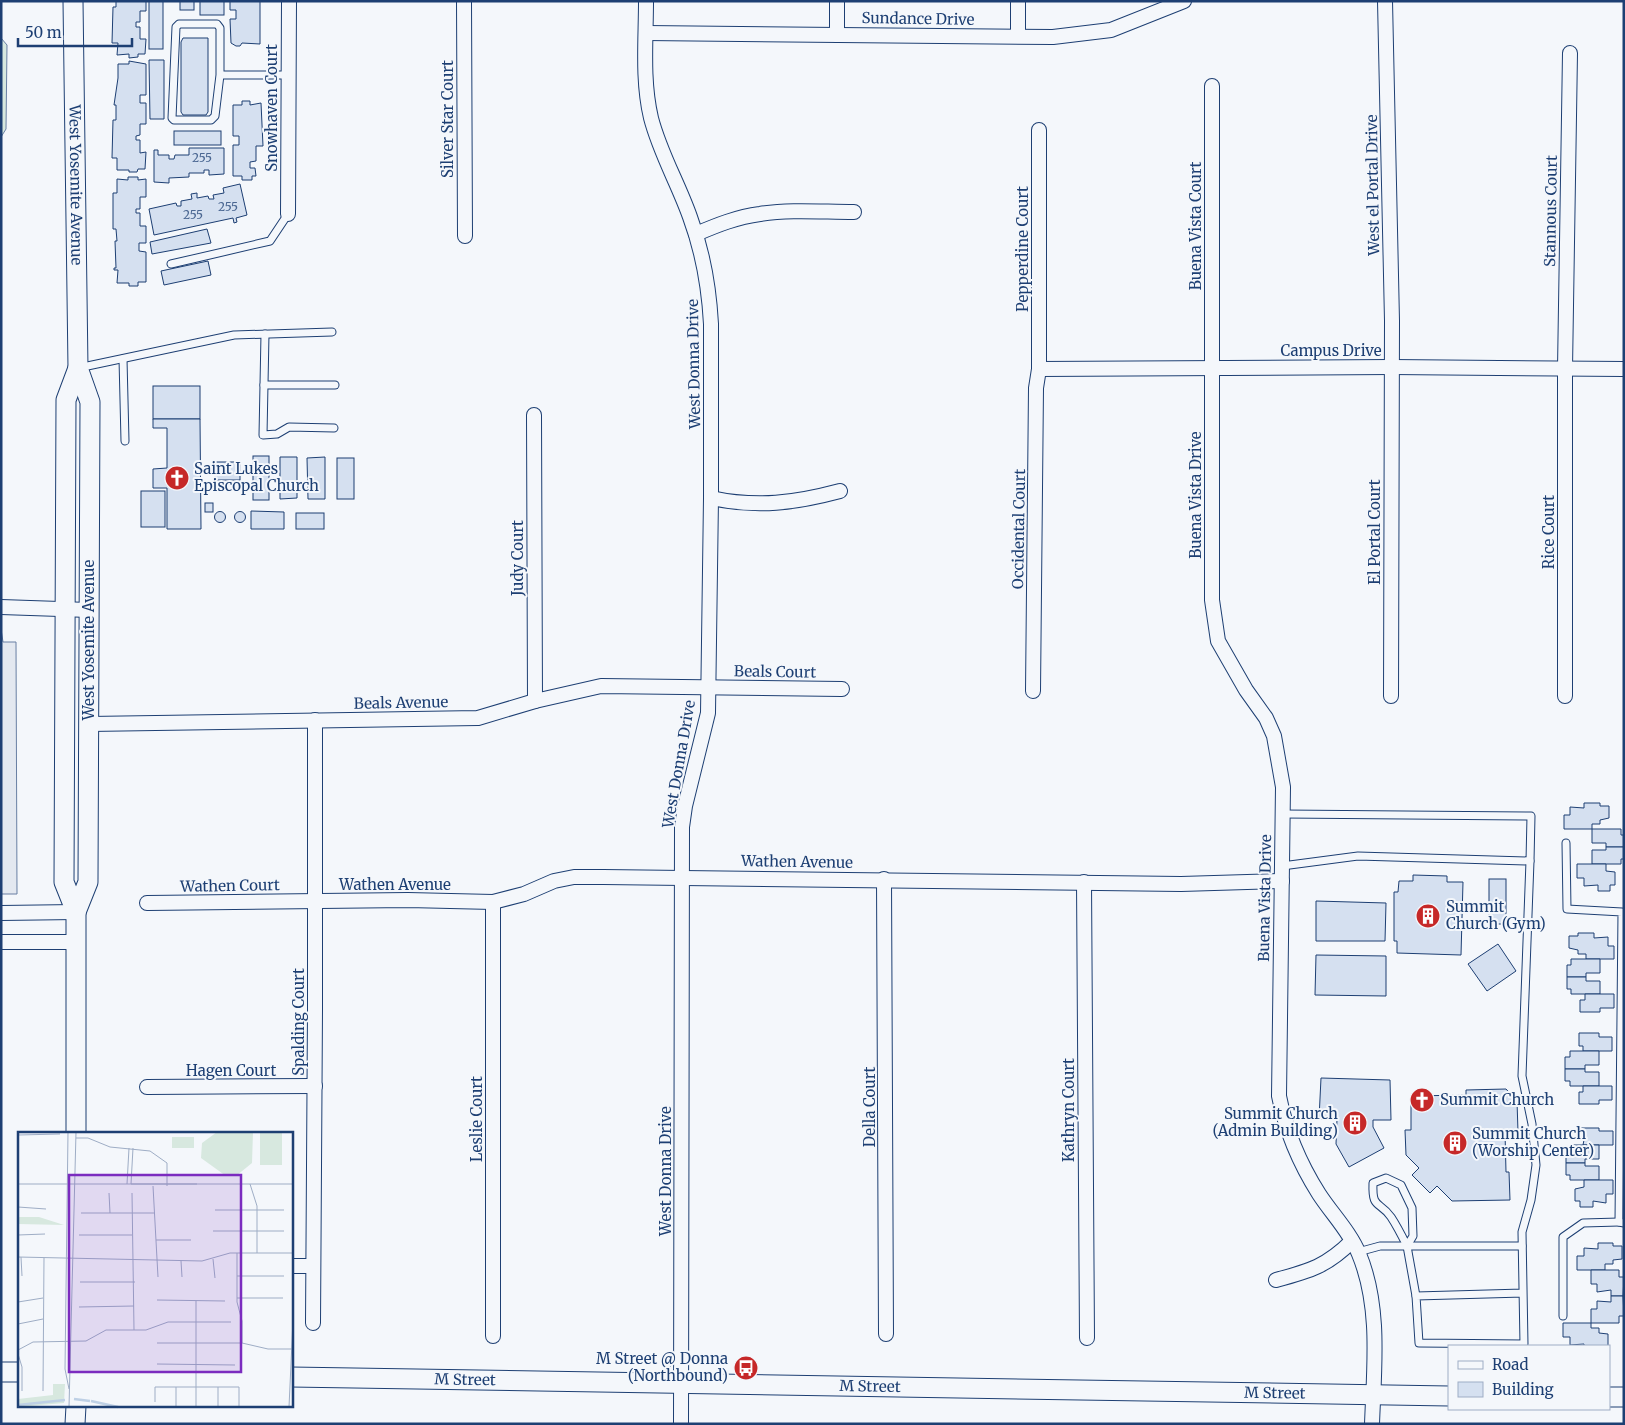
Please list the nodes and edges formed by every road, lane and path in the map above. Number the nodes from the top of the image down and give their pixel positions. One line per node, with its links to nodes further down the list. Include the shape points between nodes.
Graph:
1 (73, 1): 27 (main road, West Yosemite Avenue)
2 (289, 1): 13 (street, Snowhaven Court)
3 (464, 1): 20 (street, Silver Star Court)
4 (646, 1): 9 (street, West Donna Drive)
5 (837, 1): 10 (street)
6 (1018, 1): 11 (street)
7 (1184, 1): 11 (street, Sundance Drive, via 1111,30 1053,37)
8 (1385, 1): 26 (street, West el Portal Drive)
9 (646, 33): 10 (street, Sundance Drive); 19 (street, West Donna Drive, via 644,58 651,119 662,154)
10 (837, 35): 11 (street, Sundance Drive)
11 (1018, 36)
12 (1570, 53): 29 (street, Stannous Court)
13 (289, 75): 14 (lane); 18 (street, Snowhaven Court)
14 (220, 76): 14 (lane, via 220,28 217,24 179,24 176,27 172,118 211,120 215,116)
15 (1212, 86): 25 (street, Buena Vista Court)
16 (1039, 130): 28 (street, Pepperdine Court)
17 (854, 212): 19 (street, via 758,214)
18 (288, 214): 21 (lane, via 270,241)
19 (696, 234): 37 (street, West Donna Drive, via 705,269 711,324)
20 (465, 236)
21 (171, 264)
22 (332, 332): 23 (lane)
23 (265, 334): 24 (lane, via 234,335); 31 (lane)
24 (123, 359): 27 (lane); 35 (lane)
25 (1212, 367): 26 (street, Campus Drive); 28 (street, Campus Drive); 49 (street, Buena Vista Drive, via 1212,600 1218,641 1274,736 1283,786)
26 (1392, 367): 29 (street, Campus Drive); 44 (street, El Portal Court)
27 (78, 368): 39 (main road, West Yosemite Avenue, via 66,400); 40 (main road, West Yosemite Avenue, via 90,402)
28 (1039, 368): 43 (street, Occidental Court, via 1036,388)
29 (1565, 368): 30 (street, Campus Drive); 45 (street, Rice Court)
30 (1624, 369)
31 (264, 385): 32 (lane); 34 (lane, via 263,435 277,434 288,427)
32 (335, 385)
33 (534, 415): 46 (street, Judy Court)
34 (334, 428)
35 (125, 441)
36 (840, 491): 37 (street, via 770,504)
37 (711, 498): 41 (street, West Donna Drive)
38 (1, 607): 39 (street)
39 (65, 609): 40 (street); 60 (main road, West Yosemite Avenue, via 64,882)
40 (89, 610): 48 (main road, West Yosemite Avenue)
41 (709, 687): 42 (street, Beals Court); 46 (street, Beals Avenue, via 601,686); 53 (street, West Donna Drive, via 708,714 682,827)
42 (842, 689)
43 (1033, 691)
44 (1391, 696)
45 (1565, 696)
46 (535, 701): 47 (street, Beals Avenue, via 478,718)
47 (315, 720): 48 (street, Beals Avenue); 57 (street, Spalding Court)
48 (89, 724): 60 (main road, West Yosemite Avenue, via 88,882)
49 (1283, 814): 51 (lane, via 1531,816); 52 (street, Buena Vista Drive)
50 (1566, 843): 61 (lane, via 1567,909)
51 (1530, 861): 52 (lane, via 1358,856); 71 (lane, via 1522,1076 1536,1165)
52 (1282, 866): 55 (street, Buena Vista Drive)
53 (682, 877): 54 (street, Wathen Avenue); 58 (street, Wathen Avenue, via 574,878 554,881 524,894); 85 (street, West Donna Drive)
54 (884, 880): 56 (street, Wathen Avenue); 79 (street, Della Court)
55 (1282, 881): 56 (street, Wathen Avenue); 69 (street, Buena Vista Drive, via 1280,1096 1283,1115 1302,1165)
56 (1084, 882): 81 (street, Kathryn Court)
57 (315, 901): 58 (street, Wathen Avenue); 59 (street, Wathen Court); 65 (street, Spalding Court)
58 (493, 902): 80 (street, Leslie Court)
59 (147, 904)
60 (76, 912): 62 (street); 64 (main road, West Yosemite Avenue)
61 (1623, 912): 68 (lane)
62 (1, 913)
63 (1, 942): 64 (street)
64 (76, 942): 67 (main road, West Yosemite Avenue)
65 (315, 1086): 66 (street, Hagen Court); 73 (street, Spalding Court)
66 (147, 1087)
67 (76, 1132)
68 (1622, 1223): 77 (lane, via 1583,1224 1563,1237)
69 (1355, 1246): 70 (lane); 74 (street, via 1320,1266); 86 (street, Buena Vista Drive, via 1369,1283 1372,1308)
70 (1407, 1246): 70 (lane, via 1412,1236 1412,1208 1401,1185 1386,1178 1374,1183 1373,1196 1377,1205 1390,1215); 71 (lane); 76 (lane)
71 (1522, 1246): 75 (lane)
72 (292, 1266): 73 (street)
73 (313, 1266): 78 (street, Spalding Court)
74 (1276, 1280)
75 (1523, 1293): 76 (lane); 76 (lane, via 1524,1344 1419,1343)
76 (1416, 1296)
77 (1563, 1316)
78 (313, 1323)
79 (886, 1334)
80 (493, 1336)
81 (1087, 1338)
82 (1, 1372): 83 (main road)
83 (18, 1372)
84 (292, 1377): 85 (main road, M Street)
85 (681, 1384): 86 (main road, M Street); 92 (street, West Donna Drive)
86 (1373, 1396): 87 (main road, M Street); 93 (street, Buena Vista Drive)
87 (1448, 1396)
88 (1610, 1397): 89 (main road)
89 (1624, 1397)
90 (76, 1408): 91 (main road)
91 (75, 1424)
92 (681, 1424)
93 (1372, 1424)

